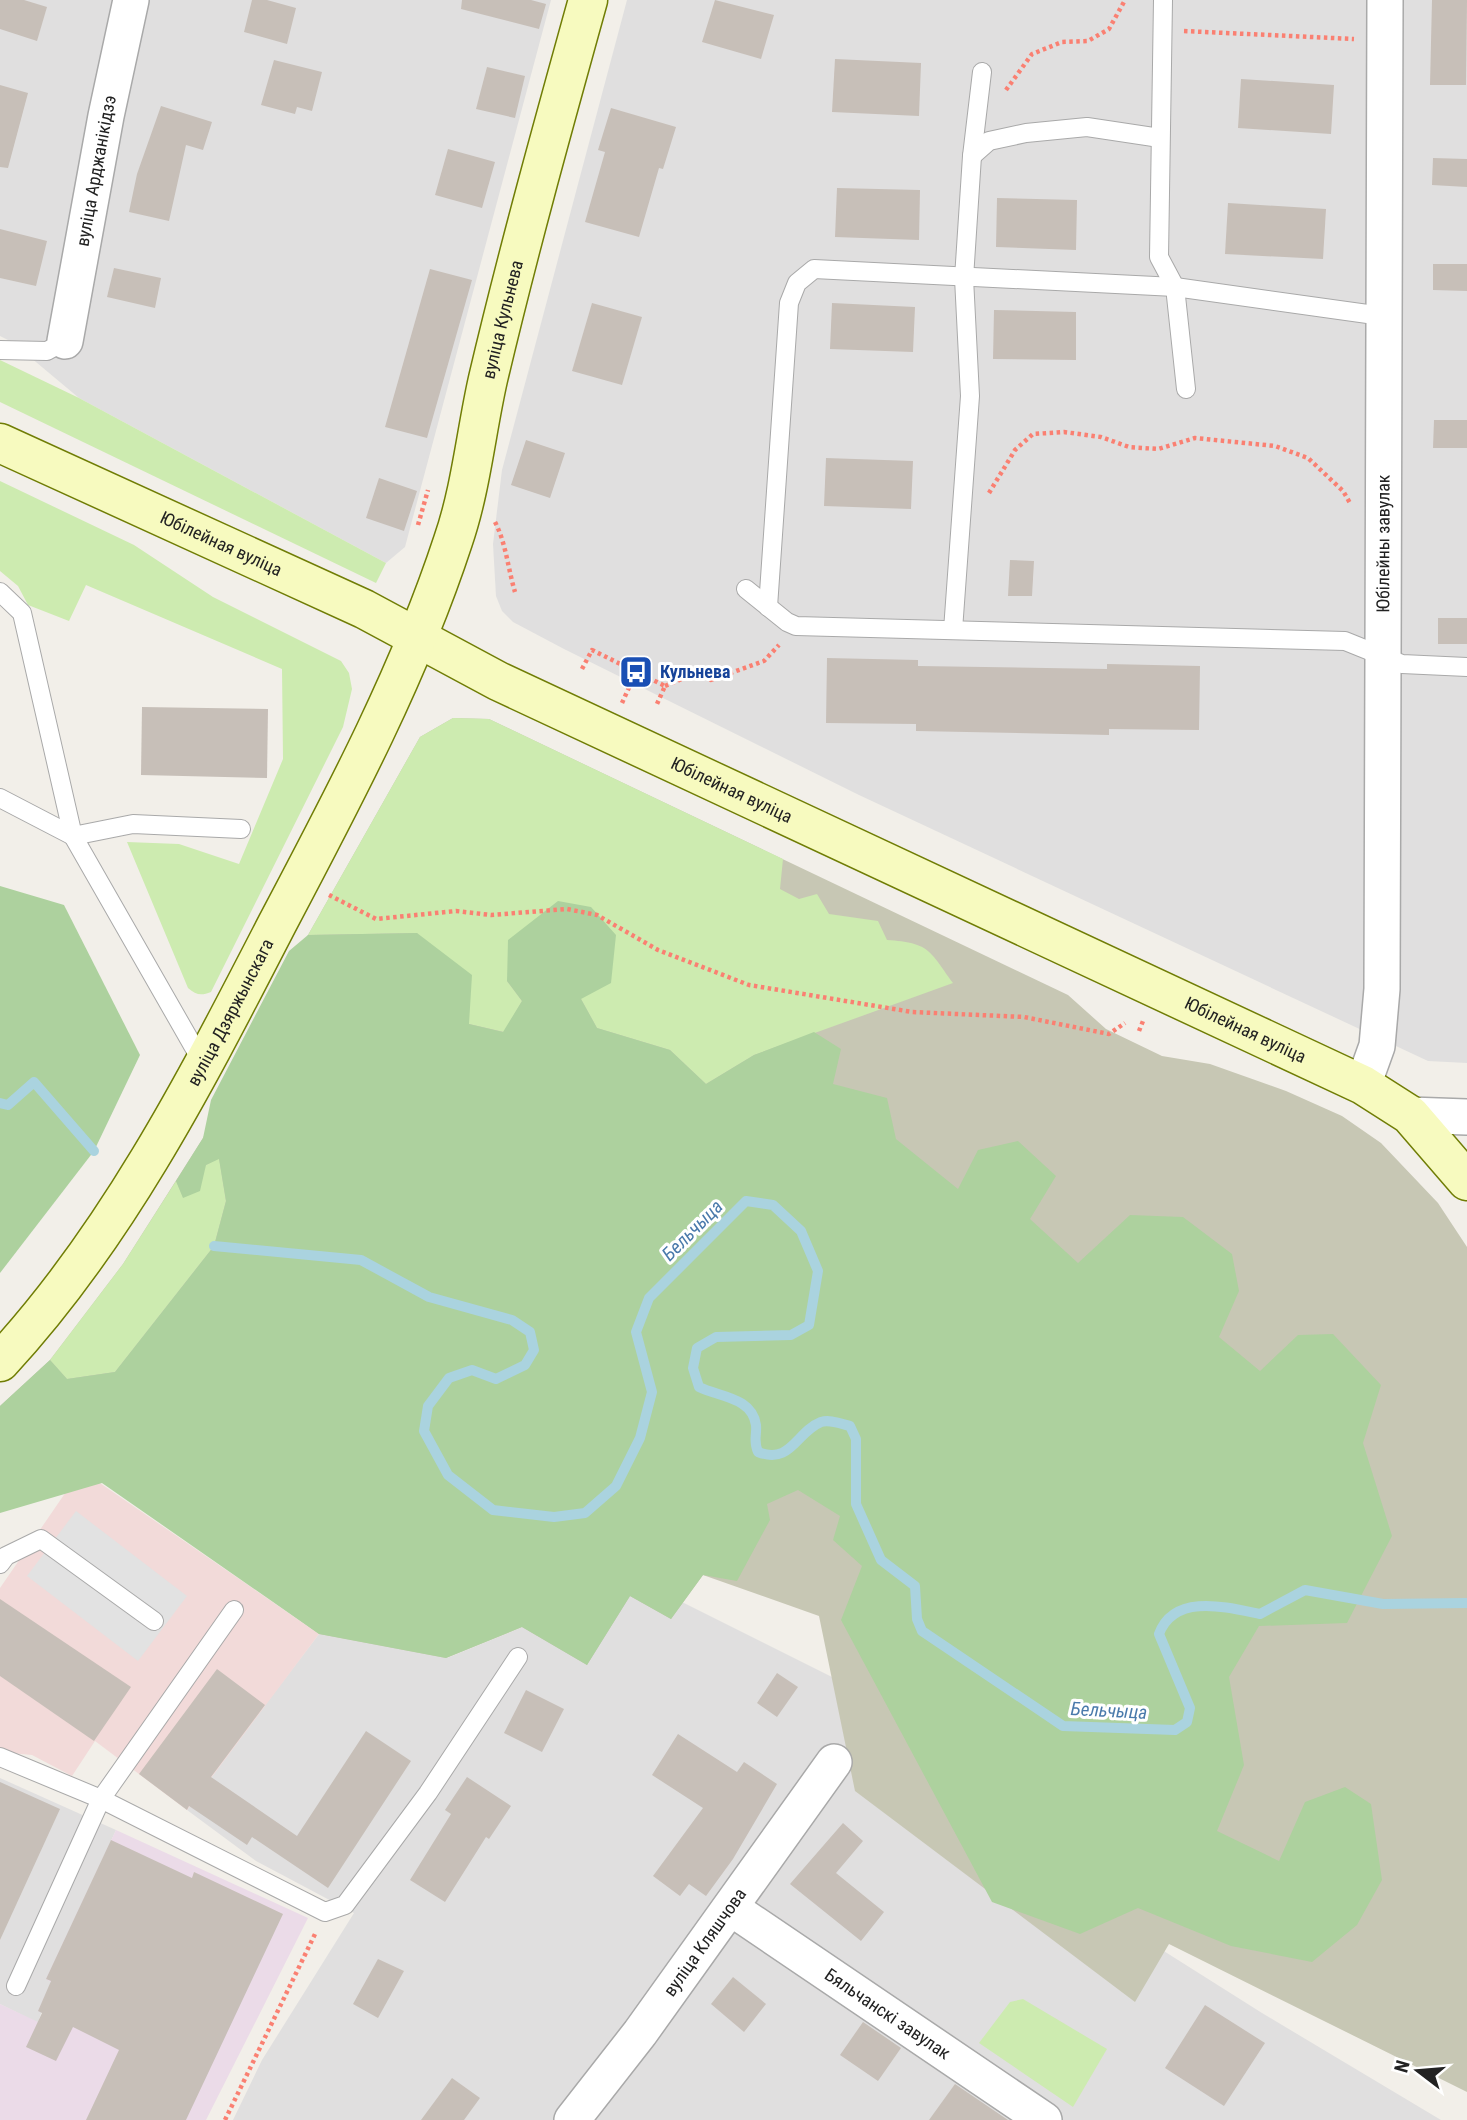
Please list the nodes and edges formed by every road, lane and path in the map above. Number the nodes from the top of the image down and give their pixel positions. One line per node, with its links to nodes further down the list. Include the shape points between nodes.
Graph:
1 (131, 0): 15 (street, вуліца Арджанікідзэ)
2 (588, 0): 28 (main road, вуліца Кульнева, via 491,367 455,536)
3 (1125, 0): 10 (path, via 1109,29 1088,41 1062,42 1032,54 1005,90)
4 (1163, 0): 6 (lane)
5 (1385, 0): 7 (street, Юбілейны завулак)
6 (1162, 31): 7 (path); 9 (lane)
7 (1383, 40): 14 (street, Юбілейны завулак)
8 (982, 72): 11 (lane)
9 (1160, 138): 10 (lane, via 1087,127); 13 (lane, via 1159,257)
10 (989, 141): 11 (lane)
11 (972, 156): 12 (lane)
12 (964, 278): 13 (lane); 21 (lane, via 970,396); 25 (lane, via 814,269 797,283 789,303)
13 (1175, 287): 14 (lane); 17 (lane)
14 (1382, 316): 29 (street, Юбілейны завулак)
15 (65, 341): 16 (lane, via 47,351)
16 (0, 349)
17 (1186, 389)
18 (0, 443): 28 (main road, Юбілейная вуліца)
19 (1352, 509): 21 (path, via 1343,491 1308,458 1275,446 1195,438 1158,449 1064,432 1033,434 1015,450 996,486)
20 (492, 517): 24 (path, via 501,534)
21 (961, 520): 27 (lane)
22 (746, 589): 25 (lane)
23 (0, 592): 36 (lane, via 22,613)
24 (515, 592)
25 (768, 607): 26 (lane)
26 (796, 626): 27 (lane); 32 (path, via 764,661 711,680 696,673)
27 (953, 630): 29 (lane, via 1345,641)
28 (419, 638): 39 (main road, вуліца Дзяржынскага, via 319,845); 40 (main road, Юбілейная вуліца, via 498,681)
29 (1381, 657): 30 (lane, via 1402,664); 40 (street, Юбілейны завулак, via 1381,989 1377,1046)
30 (1467, 667)
31 (582, 669): 32 (path, via 592,650)
32 (664, 687): 33 (path)
33 (657, 704)
34 (0, 798): 36 (lane)
35 (241, 829): 36 (lane, via 133,824)
36 (73, 836): 39 (lane)
37 (332, 896): 38 (path, via 376,919 456,911 491,915 567,909 597,915 658,950 749,985 912,1013 1024,1017 1110,1034)
38 (1125, 1024)
39 (204, 1065): 44 (main road, вуліца Дзяржынскага, via 153,1154 91,1247)
40 (1363, 1085): 41 (main road, Юбілейная вуліца)
41 (1410, 1115): 42 (street); 43 (main road, Юбілейная вуліца)
42 (1467, 1117)
43 (1467, 1181)
44 (0, 1362)
45 (0, 1564): 47 (lane, via 6,1556 41,1539)
46 (234, 1610): 51 (lane)
47 (154, 1621)
48 (518, 1657): 53 (lane, via 428,1793 345,1905)
49 (0, 1758): 51 (lane)
50 (834, 1762): 52 (street, вуліца Кляшчова)
51 (101, 1799): 53 (lane); 54 (lane)
52 (731, 1908): 56 (street, вуліца Кляшчова); 57 (street, Бяльчанскі завулак)
53 (325, 1912): 55 (path)
54 (16, 1986)
55 (225, 2120)
56 (572, 2120)
57 (1044, 2120)

